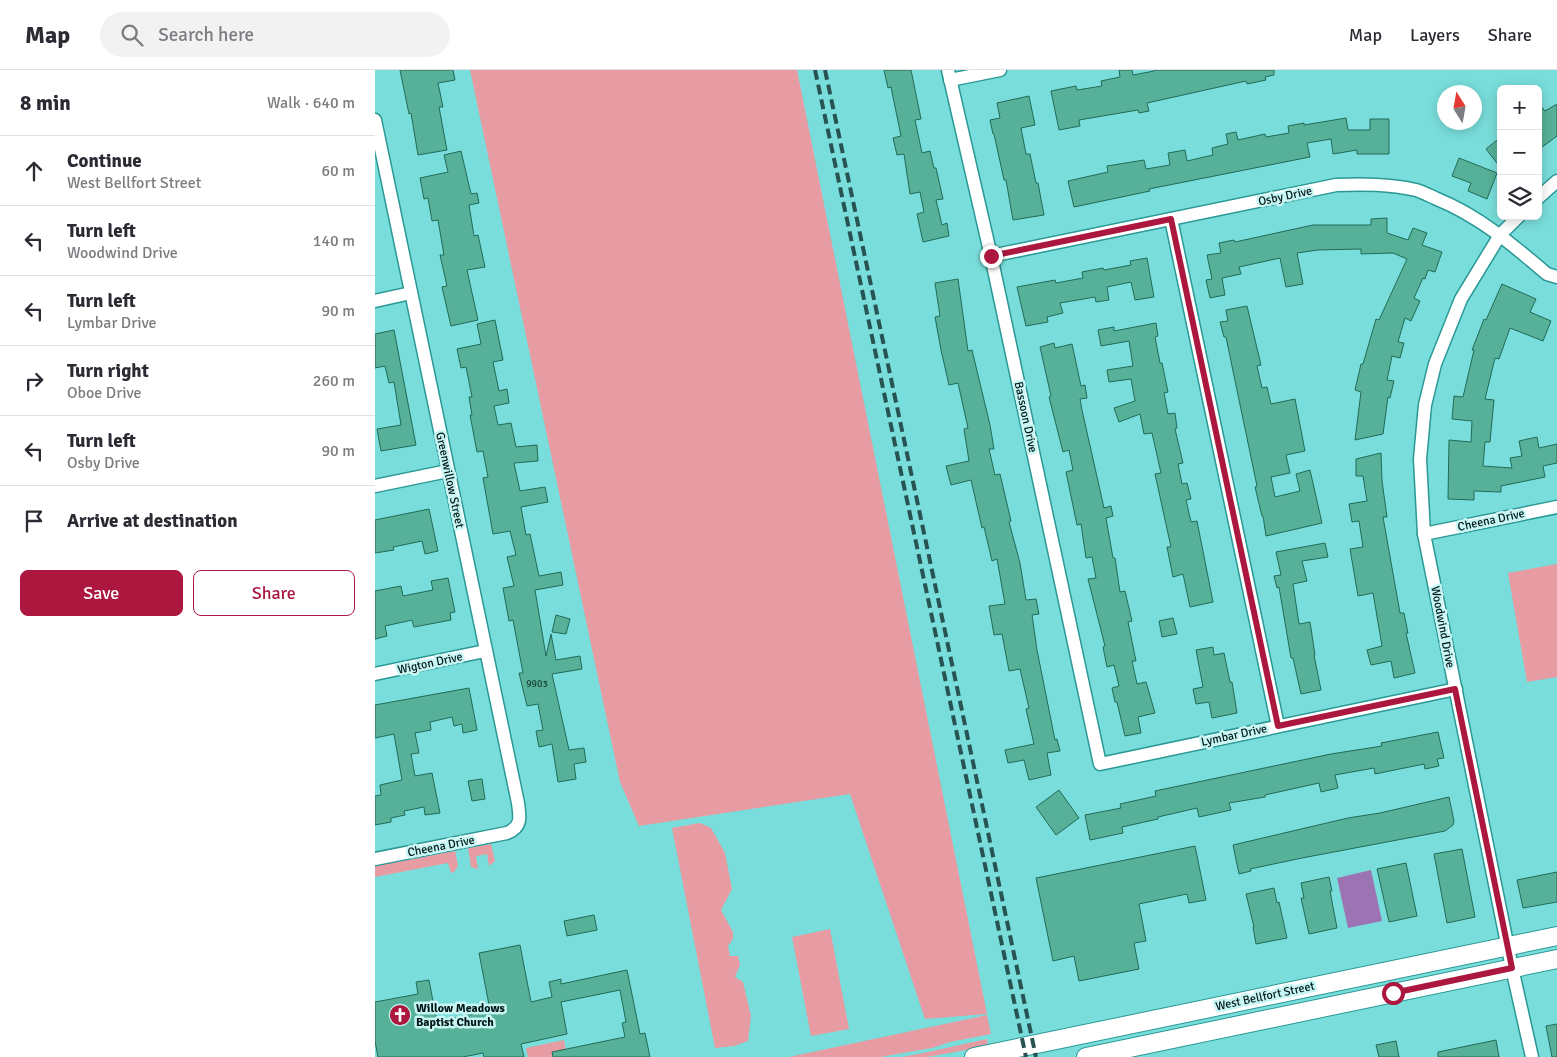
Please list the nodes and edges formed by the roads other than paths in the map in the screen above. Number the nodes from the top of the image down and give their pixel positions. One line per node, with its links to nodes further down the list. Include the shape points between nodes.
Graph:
1 (1001, 70): 2 (street)
2 (949, 75): 9 (street, Bassoon Drive)
3 (375, 120): 11 (street, Greenwillow Street)
4 (1557, 181): 5 (street)
5 (1542, 194)
6 (1171, 219): 8 (street, Osby Drive, via 1336,185 1367,184 1418,191 1451,205); 9 (street, Osby Drive); 20 (street)
7 (1515, 220): 8 (street, Woodwind Drive)
8 (1500, 234): 10 (street, Osby Drive, via 1547,274); 16 (street, Woodwind Drive, via 1461,299 1435,364 1427,396 1420,459)
9 (991, 256): 21 (street, Bassoon Drive)
10 (1557, 277)
11 (411, 293): 12 (street); 13 (street, Greenwillow Street)
12 (375, 301)
13 (448, 471): 14 (street); 17 (street, Greenwillow Street)
14 (375, 486)
15 (1557, 507): 16 (street, Cheena Drive)
16 (1424, 534): 19 (street, Woodwind Drive)
17 (485, 652): 18 (street, Wigton Drive); 22 (street, Greenwillow Street, via 520,814 518,825)
18 (375, 674)
19 (1455, 689): 20 (street, Lymbar Drive); 25 (street, Woodwind Drive)
20 (1278, 726): 21 (street, Lymbar Drive)
21 (1100, 764)
22 (507, 833): 23 (street, Cheena Drive)
23 (375, 859)
24 (1557, 936): 25 (main road, West Bellfort Street)
25 (1507, 947): 27 (street, Woodwind Drive); 28 (main road, West Bellfort Street)
26 (1557, 959): 27 (main road, West Bellfort Street)
27 (1512, 968): 29 (main road, West Bellfort Street); 32 (street, Woodwind Drive)
28 (1327, 983): 29 (main road); 30 (main road, West Bellfort Street)
29 (1331, 1006): 31 (main road, West Bellfort Street)
30 (974, 1057)
31 (1086, 1057)
32 (1532, 1057)

